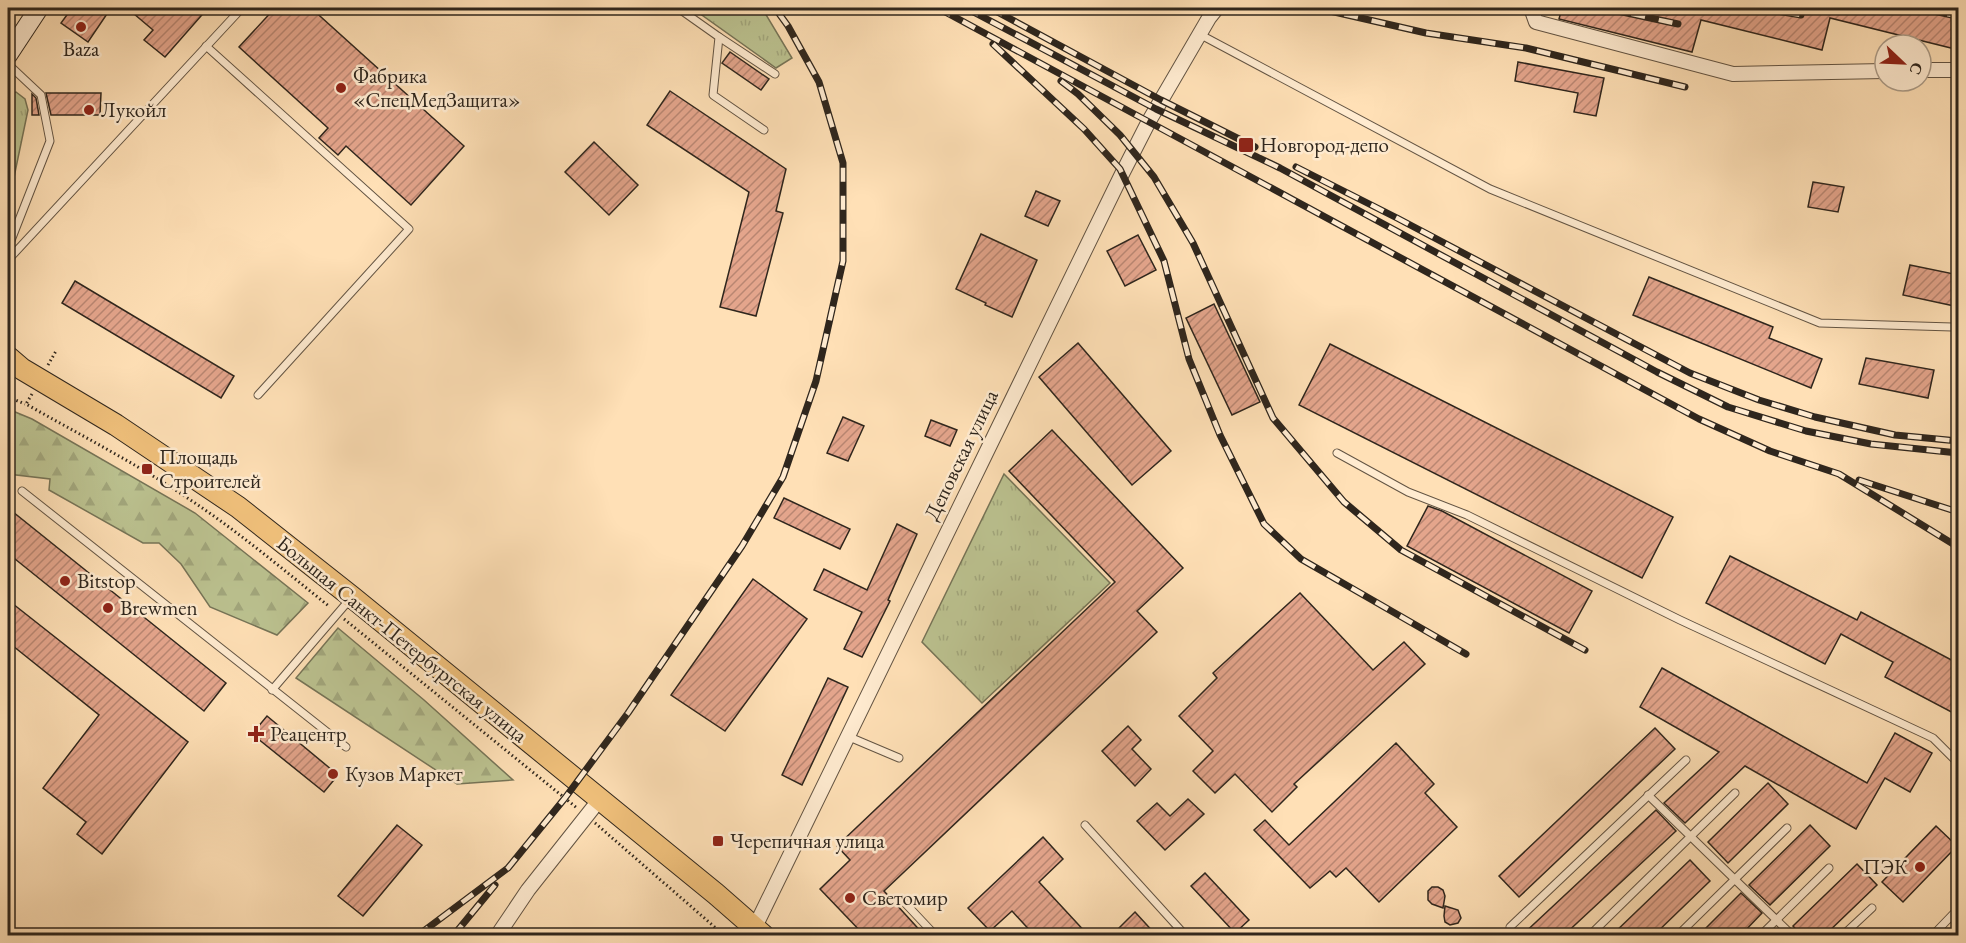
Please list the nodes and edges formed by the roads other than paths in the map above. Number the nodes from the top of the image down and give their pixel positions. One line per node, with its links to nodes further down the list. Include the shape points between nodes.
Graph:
1 (39, 8): 9 (street)
2 (242, 8): 8 (lane)
3 (678, 8): 7 (lane)
4 (1217, 8): 6 (street, Деповская улица)
5 (1531, 8): 13 (street, via 1536,22 1733,74)
6 (1201, 34): 18 (lane, via 1490,189 1821,323 1952,327); 25 (street, Деповская улица, via 1126,166)
7 (719, 37): 14 (lane); 15 (lane, via 713,95)
8 (206, 46): 17 (lane); 20 (lane, via 409,229)
9 (8, 55)
10 (8, 64): 16 (lane, via 41,95 50,141)
11 (1933, 70): 12 (street)
12 (1959, 70)
13 (1873, 71)
14 (775, 74)
15 (764, 129)
16 (8, 248)
17 (8, 260)
18 (1959, 324)
19 (12, 364): 23 (main road, Большая Санкт-Петербургская улица, via 195,476)
20 (258, 395)
21 (1337, 453): 29 (lane, via 1408,492 1467,515 1933,738)
22 (22, 490): 24 (lane)
23 (352, 597): 24 (lane); 32 (main road, Большая Санкт-Петербургская улица)
24 (272, 690): 26 (lane)
25 (847, 736): 27 (lane); 45 (street, Деповская улица)
26 (346, 747)
27 (898, 758)
28 (1686, 760): 31 (lane)
29 (1959, 763)
30 (1736, 793): 35 (lane)
31 (1648, 795): 35 (lane); 43 (lane)
32 (600, 799): 45 (main road, Большая Санкт-Петербургская улица); 46 (street, via 528,890)
33 (1085, 825): 48 (lane)
34 (1788, 828): 37 (lane)
35 (1691, 837): 37 (lane); 49 (lane)
36 (1829, 868): 42 (lane)
37 (1735, 879): 42 (lane); 50 (lane)
38 (903, 902): 47 (lane)
39 (1872, 908): 53 (lane)
40 (1959, 909): 41 (lane)
41 (1952, 916): 44 (lane); 54 (lane)
42 (1776, 920): 51 (lane); 52 (lane)
43 (1510, 927)
44 (1959, 928)
45 (759, 931)
46 (500, 934)
47 (936, 936)
48 (1186, 936)
49 (1588, 936)
50 (1677, 936)
51 (1760, 936)
52 (1793, 936)
53 (1842, 936)
54 (1932, 936)

